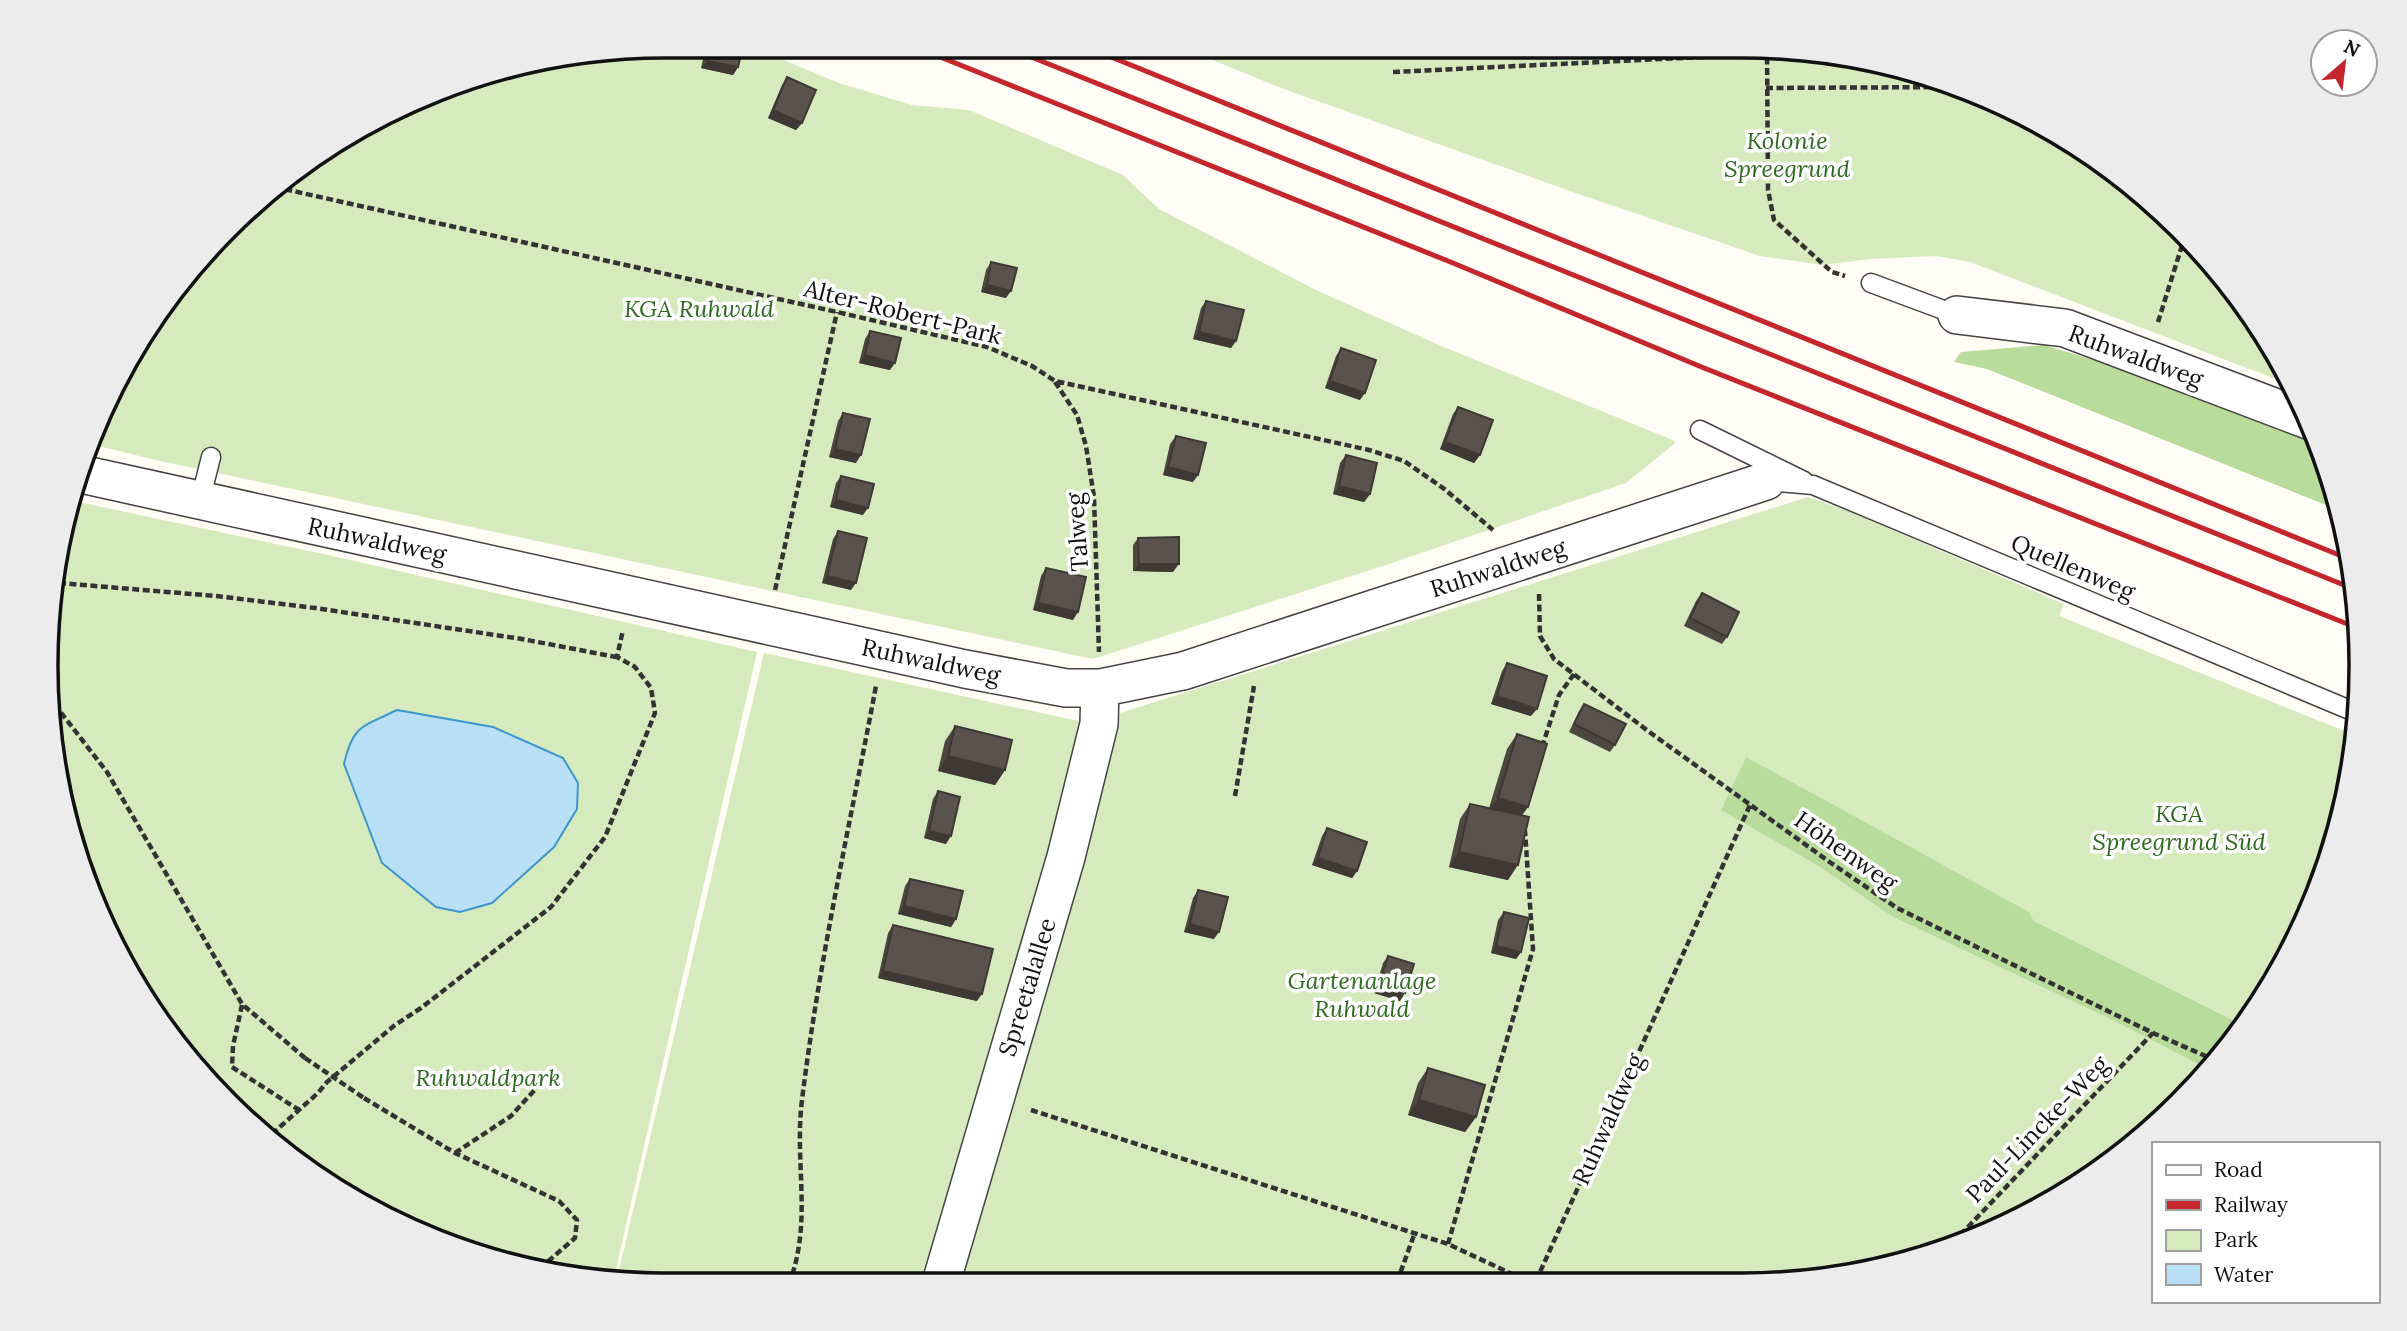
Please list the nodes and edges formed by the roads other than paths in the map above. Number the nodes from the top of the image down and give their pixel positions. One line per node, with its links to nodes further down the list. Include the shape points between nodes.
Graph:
1 (1871, 283): 2 (lane)
2 (1957, 315): 3 (street, Ruhwaldweg, via 2066,328)
3 (2295, 415)
4 (1700, 430): 8 (lane)
5 (211, 457): 9 (lane)
6 (88, 476): 9 (street, Ruhwaldweg)
7 (1766, 481): 8 (lane, Quellenweg); 10 (street, Ruhwaldweg, via 1533,572 1183,671)
8 (1813, 485): 11 (lane, Quellenweg)
9 (200, 501): 10 (street, Ruhwaldweg, via 883,651 1066,688)
10 (1100, 688): 12 (street, Spreetalallee, via 1099,724 1066,857)
11 (2348, 709)
12 (944, 1273)

